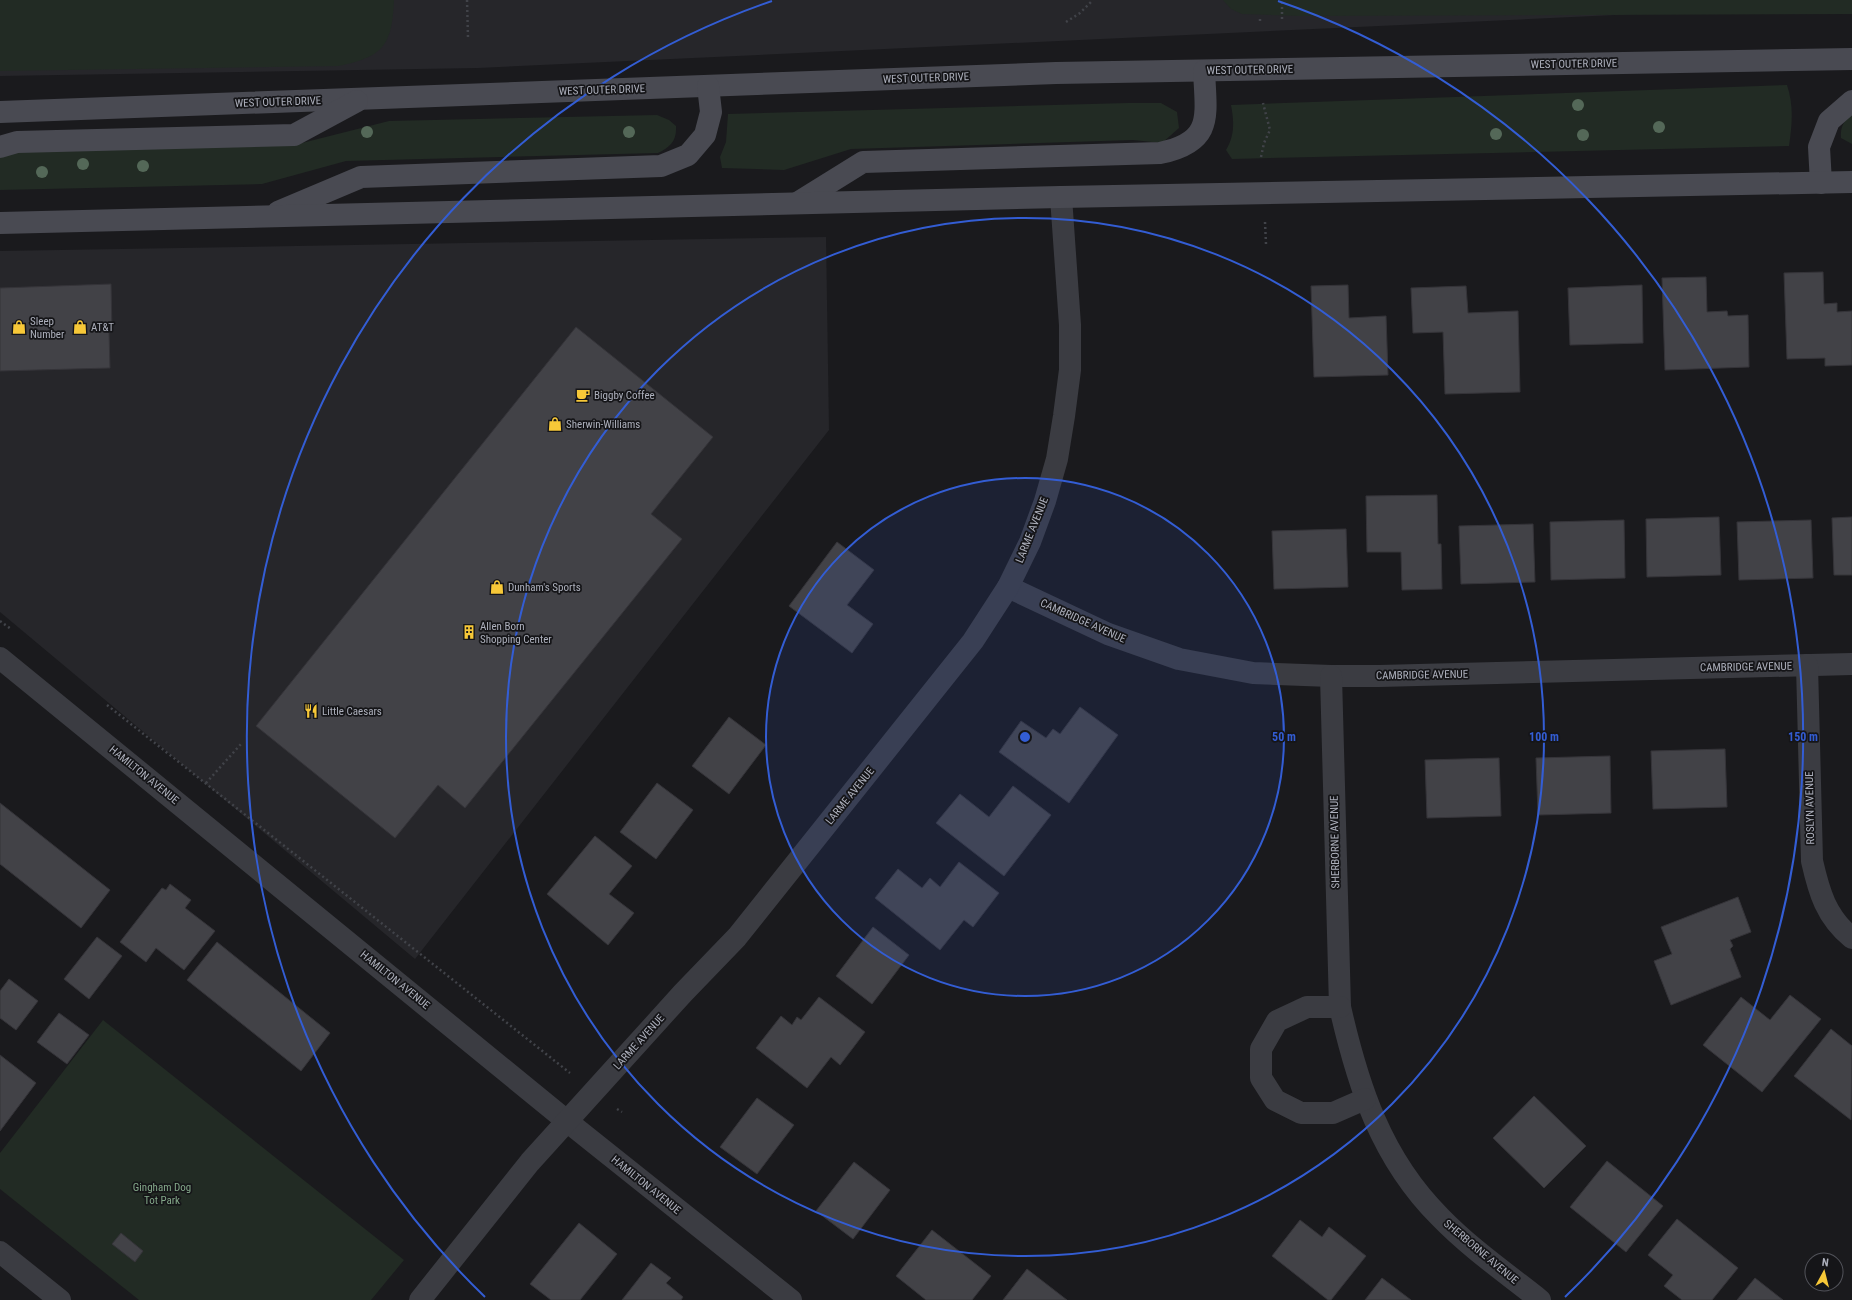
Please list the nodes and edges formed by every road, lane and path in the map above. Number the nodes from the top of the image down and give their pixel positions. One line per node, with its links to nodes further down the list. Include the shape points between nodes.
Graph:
1 (467, 0): 6 (path)
2 (1093, 0): 5 (path, via 1080,14)
3 (1282, 0): 4 (path)
4 (1282, 19)
5 (1066, 22)
6 (468, 38)
7 (1852, 59): 8 (main road, WEST OUTER DRIVE)
8 (1204, 70): 9 (main road, WEST OUTER DRIVE); 19 (main road, via 1204,122 1196,139 1180,149 1160,153 863,162)
9 (708, 86): 10 (main road, WEST OUTER DRIVE); 20 (main road, via 710,112 705,135 688,155 661,166 361,177)
10 (362, 99): 13 (main road, WEST OUTER DRIVE); 14 (main road, via 294,135 17,142)
11 (1852, 100): 17 (main road, via 1829,120 1819,147)
12 (1263, 103): 15 (path, via 1270,130)
13 (0, 112)
14 (0, 147)
15 (1261, 157)
16 (1852, 182): 17 (main road)
17 (1821, 183): 18 (main road)
18 (1061, 197): 19 (main road); 24 (street, LARME AVENUE, via 1070,325 1070,370 1064,416 1057,459 1045,501 1030,542)
19 (796, 203): 20 (main road)
20 (268, 216): 22 (main road)
21 (1265, 218): 23 (path)
22 (0, 223)
23 (1266, 244)
24 (1008, 587): 30 (street, CAMBRIDGE AVENUE, via 1108,634 1179,659 1253,673); 39 (street, LARME AVENUE, via 973,641 737,937 683,993)
25 (0, 621): 26 (path)
26 (12, 630)
27 (0, 658): 39 (street, HAMILTON AVENUE)
28 (1852, 664): 29 (street, CAMBRIDGE AVENUE)
29 (1807, 666): 30 (street, CAMBRIDGE AVENUE); 35 (street, ROSLYN AVENUE, via 1812,861 1818,891 1829,913)
30 (1331, 676): 36 (street, SHERBORNE AVENUE)
31 (106, 704): 33 (path)
32 (241, 744): 33 (path)
33 (207, 783): 34 (path); 37 (path)
34 (203, 788)
35 (1852, 938)
36 (1340, 1007): 38 (street, SHERBORNE AVENUE); 38 (street, via 1307,1007 1276,1022 1261,1049 1261,1078 1275,1100 1301,1113 1333,1113)
37 (575, 1078)
38 (1365, 1099): 44 (street, SHERBORNE AVENUE, via 1393,1158 1439,1217 1466,1243)
39 (568, 1122): 42 (street, LARME AVENUE, via 530,1162); 43 (street, HAMILTON AVENUE)
40 (0, 1252): 41 (street)
41 (60, 1300)
42 (420, 1300)
43 (791, 1300)
44 (1540, 1300)

